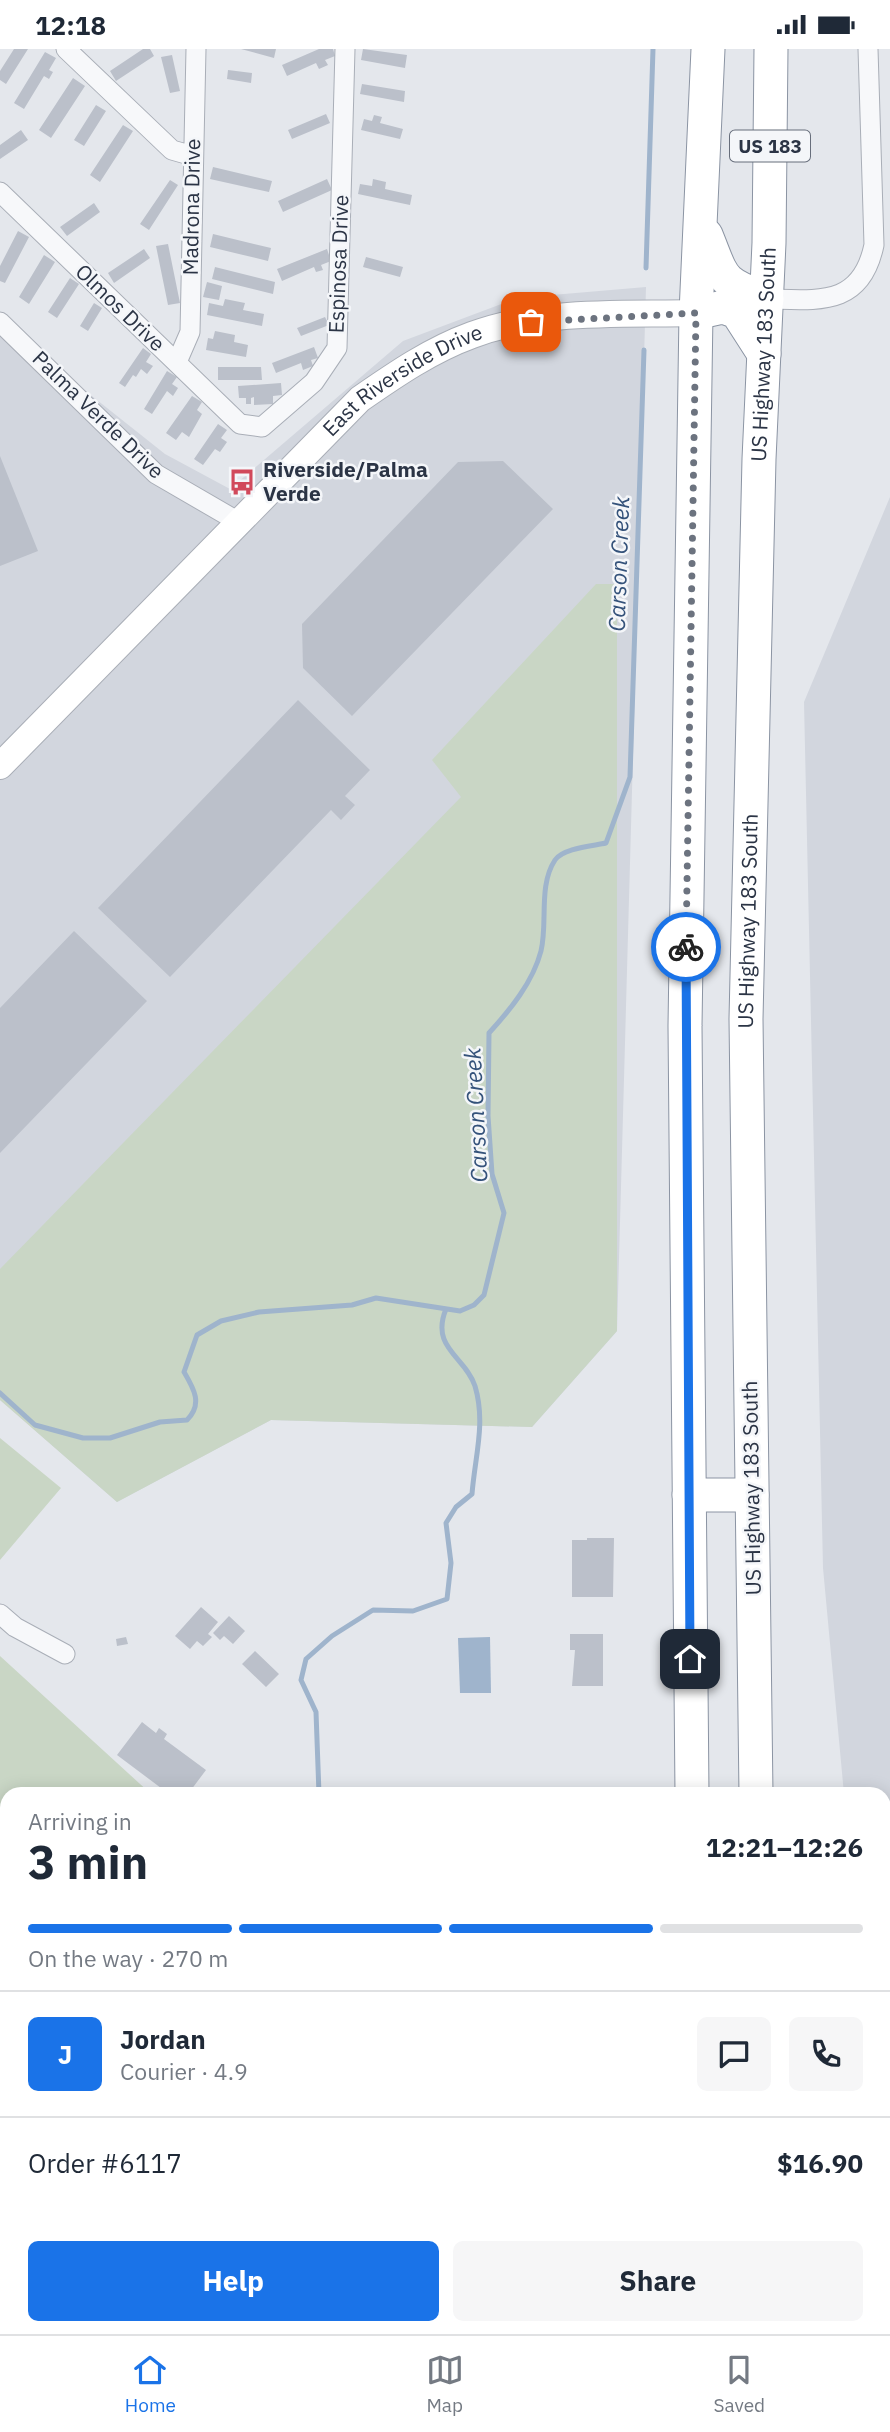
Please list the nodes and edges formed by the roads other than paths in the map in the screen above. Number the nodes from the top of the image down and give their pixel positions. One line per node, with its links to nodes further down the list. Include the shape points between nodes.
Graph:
1 (66, 49): 7 (street, via 172,149)
2 (196, 49): 7 (street, Madrona Drive)
3 (345, 49): 15 (street, Espinosa Drive, via 337,348 314,382 262,426)
4 (708, 49): 9 (highway, US 183)
5 (771, 49): 10 (highway, US Highway 183 South / US 183)
6 (868, 49): 10 (street, via 874,245 869,267 844,293 821,300)
7 (193, 156): 14 (street, Madrona Drive, via 190,332)
8 (0, 192): 14 (street, Olmos Drive)
9 (701, 223): 10 (highway, via 724,280); 11 (highway, US 183)
10 (767, 299): 13 (highway, US Highway 183 South / US 183)
11 (696, 313): 13 (highway, via 723,307 737,312); 16 (main road, East Riverside Drive, via 551,319 512,325 454,343 410,365 360,399); 18 (highway, US 183, via 685,1026)
12 (0, 322): 16 (street, Palma Verde Drive, via 156,474)
13 (764, 354): 19 (highway, US Highway 183 South / US 183, via 746,1019)
14 (177, 362): 15 (street, Olmos Drive)
15 (240, 424)
16 (237, 521): 17 (main road, East Riverside Drive)
17 (0, 766)
18 (689, 1495): 19 (highway); 22 (highway, US 183)
19 (752, 1495): 23 (highway, US Highway 183 South / US 183)
20 (0, 1613): 21 (street, via 15,1627)
21 (65, 1654)
22 (692, 1787)
23 (756, 1787)

